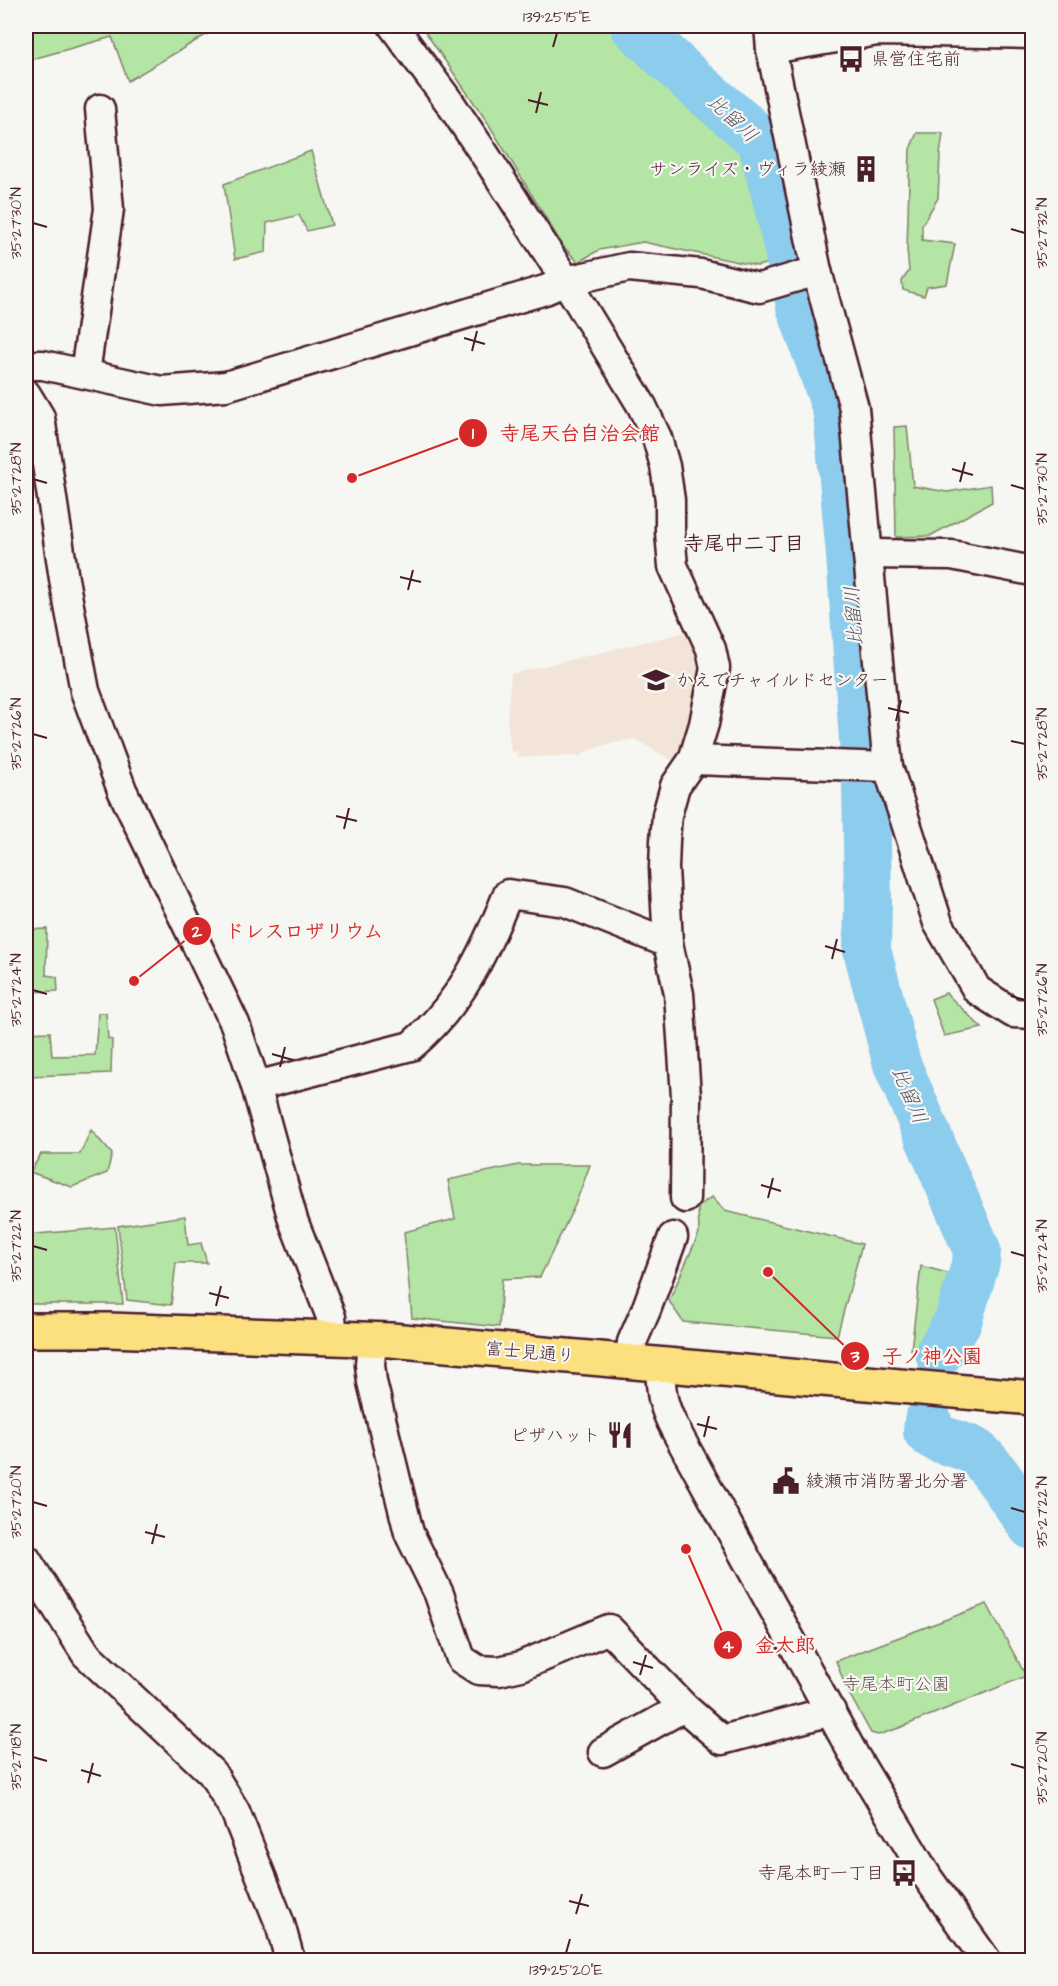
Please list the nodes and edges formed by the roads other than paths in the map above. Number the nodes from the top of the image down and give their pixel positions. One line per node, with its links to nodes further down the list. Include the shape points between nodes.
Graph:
1 (393, 26): 6 (street, via 450,103)
2 (1032, 34): 3 (street, via 878,31)
3 (770, 37): 5 (street)
4 (100, 109): 8 (street, via 109,209)
5 (813, 272): 6 (street, via 759,288 701,274 629,267); 10 (street, via 855,408)
6 (566, 281): 8 (street, via 226,386 162,391); 12 (street, via 642,406 665,466 673,566 711,649 715,668)
7 (26, 365): 8 (street)
8 (85, 373)
9 (26, 394): 16 (street, via 40,417 85,691 122,790 235,1024)
10 (868, 555): 11 (street, via 952,555); 13 (street)
11 (1032, 571)
12 (693, 760): 13 (street); 14 (street, via 675,786 667,815 664,868)
13 (869, 766): 15 (street, via 938,923 977,990 1013,1013)
14 (668, 943): 16 (street, via 565,902 508,894 489,940 459,994 411,1046); 17 (street, via 679,994 687,1096)
15 (1032, 1014)
16 (256, 1086): 20 (street, via 293,1220 331,1317)
17 (685, 1198)
18 (673, 1237): 22 (street, via 632,1342)
19 (26, 1330): 20 (main road, 富士見通り)
20 (333, 1337): 21 (main road, 富士見通り)
21 (372, 1340): 22 (main road, 富士見通り); 25 (street, via 372,1382 409,1533 439,1594 461,1659 478,1670 499,1671 521,1666 609,1629)
22 (645, 1363): 23 (main road, 富士見通り); 26 (street, via 668,1415)
23 (1032, 1398)
24 (26, 1559): 28 (street, via 86,1654 212,1773 234,1811 280,1924)
25 (684, 1707): 26 (street, via 722,1740); 27 (street)
26 (831, 1711): 29 (street, via 928,1878)
27 (603, 1752)
28 (290, 1960)
29 (986, 1960)

